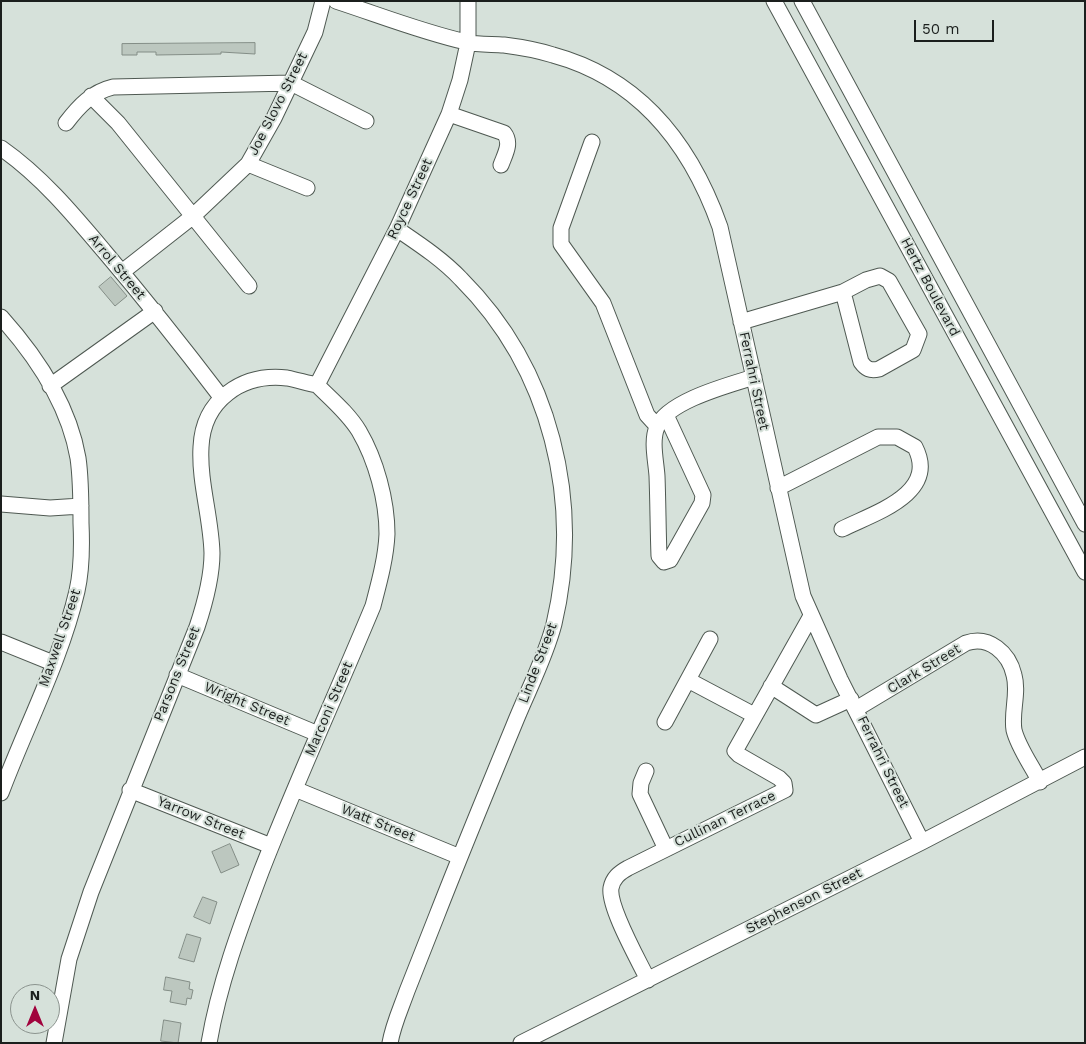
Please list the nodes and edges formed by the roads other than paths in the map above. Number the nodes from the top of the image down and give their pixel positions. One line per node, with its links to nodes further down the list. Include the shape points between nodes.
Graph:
1 (324, 1): 7 (street, Joe Slovo Street, via 315,32)
2 (336, 1): 6 (street, Ferrahri Street)
3 (468, 1): 6 (street, Royce Street)
4 (774, 1): 20 (street, Hertz Boulevard)
5 (802, 1): 19 (street, Hertz Boulevard)
6 (468, 42): 9 (street, Royce Street); 26 (street, Ferrahri Street, via 531,50 582,66 622,87 660,120 690,160 711,202 720,227)
7 (290, 83): 8 (street, via 128,85 102,90); 10 (street); 14 (street, Joe Slovo Street)
8 (91, 96): 11 (street); 17 (street, via 118,123)
9 (449, 114): 15 (street, via 504,133 509,138); 18 (street, Royce Street)
10 (366, 122)
11 (66, 123)
12 (592, 142): 31 (street, via 561,228 560,240 603,303 647,415)
13 (1, 148): 21 (street, Arrol Street, via 65,204)
14 (248, 164): 16 (street); 17 (street, Joe Slovo Street)
15 (501, 165)
16 (307, 188)
17 (192, 217): 21 (street, Joe Slovo Street); 22 (street)
18 (396, 229): 28 (street, Royce Street); 59 (street, Linde Street, via 434,254 461,278 481,300 532,377 558,457 563,495 563,571 553,626)
19 (933, 242): 20 (street); 35 (street, Hertz Boulevard)
20 (912, 253): 37 (street, Hertz Boulevard)
21 (122, 272): 24 (street, Arrol Street)
22 (248, 286)
23 (843, 292): 23 (street, via 874,277 885,277 917,329 919,339 913,350 879,369 864,368); 26 (street)
24 (155, 312): 29 (street); 30 (street, Arrol Street)
25 (1, 317): 29 (street, Maxwell Street, via 30,353)
26 (741, 322): 27 (street, Ferrahri Street)
27 (754, 377): 31 (street, via 716,388 677,408); 32 (street, Ferrahri Street)
28 (317, 385): 30 (street, Parsons Street, via 287,378 268,378 244,384); 48 (street, Marconi Street, via 358,430 377,474 387,534 373,606)
29 (50, 386): 34 (street, Maxwell Street, via 69,424 76,450)
30 (221, 397): 42 (street, Parsons Street, via 209,414 201,447 212,554 210,575 197,627)
31 (662, 421): 31 (street, via 703,494 702,503 670,560 664,562 659,556 654,445)
32 (778, 488): 36 (street, via 878,437 897,437 915,447 921,466 914,488 901,499); 38 (street, Ferrahri Street, via 797,575)
33 (1, 504): 34 (street, via 50,508)
34 (81, 506): 41 (street, Maxwell Street, via 81,561 77,590)
35 (1085, 524)
36 (842, 529)
37 (1085, 572)
38 (811, 616): 44 (street); 45 (street, Ferrahri Street)
39 (710, 639): 43 (street)
40 (1, 642): 41 (street)
41 (53, 663): 51 (street, Maxwell Street)
42 (177, 675): 48 (street, Wright Street); 54 (street, Parsons Street)
43 (688, 680): 46 (street); 47 (street)
44 (771, 686): 45 (street, via 816,715); 46 (street)
45 (854, 704): 52 (street, Clark Street, via 966,643 973,640 992,644 1005,656 1014,675 1015,732); 56 (street, Ferrahri Street)
46 (754, 715): 58 (street, Cullinan Terrace, via 735,751 738,756 779,778 785,790)
47 (665, 722)
48 (318, 734): 53 (street, Marconi Street)
49 (1085, 757): 52 (street, Stephenson Street)
50 (646, 771): 58 (street, Cullinan Terrace, via 640,794)
51 (4, 777): 55 (street, Maxwell Street)
52 (1040, 782): 56 (street, Stephenson Street)
53 (295, 789): 57 (street, Marconi Street); 59 (street, Watt Street)
54 (130, 790): 57 (street, Yarrow Street); 61 (street, Parsons Street, via 69,959)
55 (1, 793)
56 (922, 842): 60 (street, Stephenson Street)
57 (271, 846): 62 (street, Marconi Street, via 227,968)
58 (666, 849): 60 (street, Cullinan Terrace, via 619,873 611,887 614,907)
59 (460, 857): 63 (street, Linde Street)
60 (648, 980): 64 (street, Stephenson Street)
61 (54, 1043)
62 (209, 1043)
63 (390, 1043)
64 (521, 1043)

